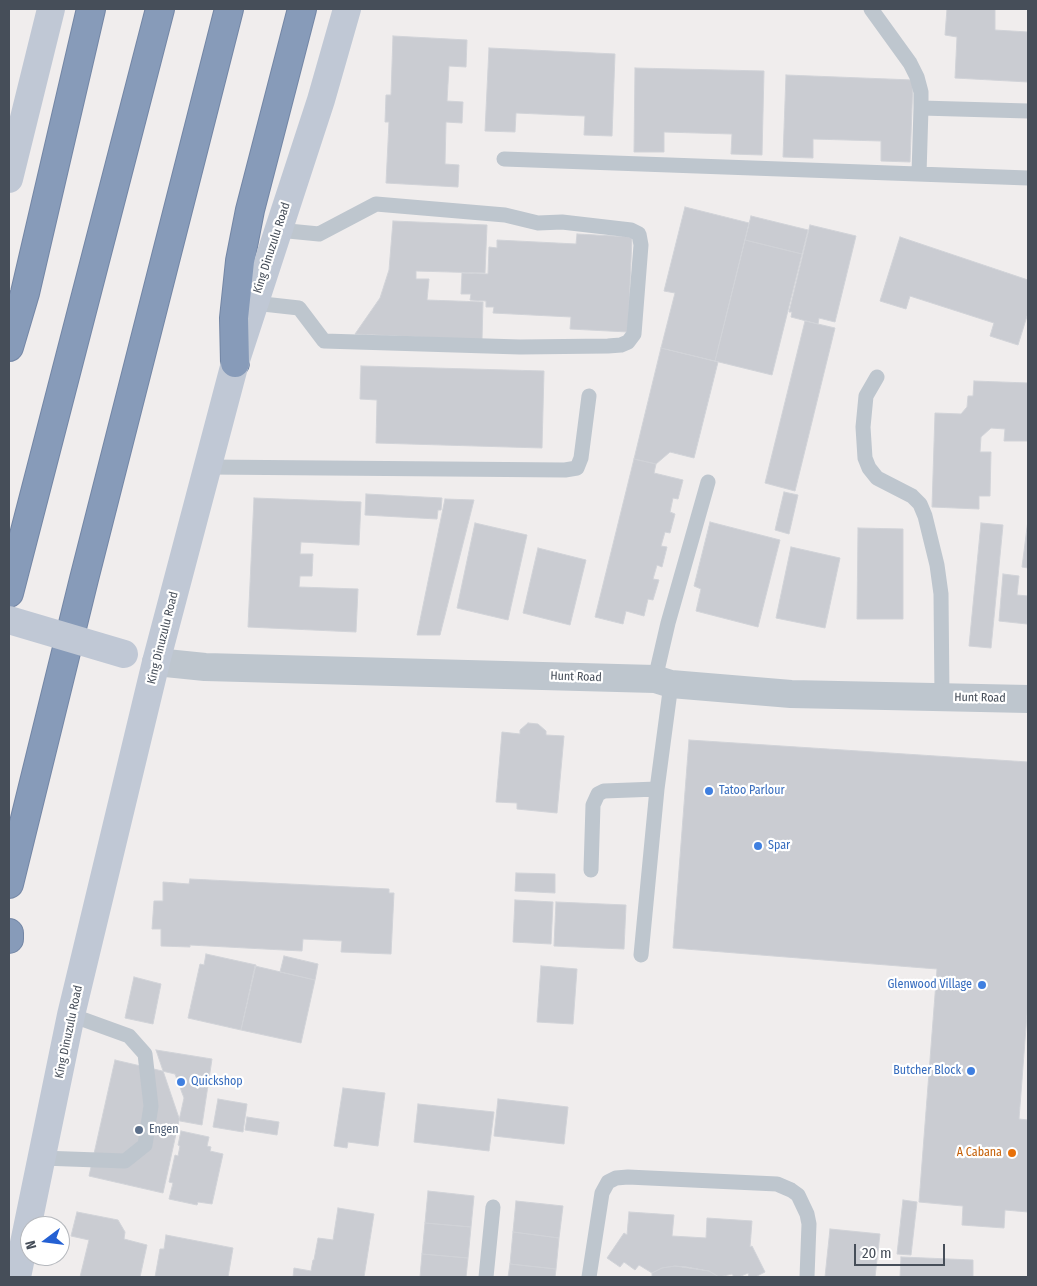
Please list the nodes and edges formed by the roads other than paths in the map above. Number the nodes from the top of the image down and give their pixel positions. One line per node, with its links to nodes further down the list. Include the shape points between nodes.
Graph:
1 (51, 9): 13 (main road)
2 (91, 9): 16 (highway, via 25,293)
3 (160, 9): 22 (highway)
4 (229, 9): 30 (highway)
5 (302, 9): 17 (highway, via 240,261 234,318)
6 (347, 9): 14 (main road, King Dinuzulu Road)
7 (870, 9): 8 (lane, via 910,62 921,92)
8 (921, 108): 9 (lane); 11 (lane)
9 (1028, 111)
10 (504, 159): 11 (lane)
11 (919, 174): 12 (lane)
12 (1028, 178)
13 (9, 179)
14 (278, 230): 15 (main road, King Dinuzulu Road); 15 (lane, via 319,234 376,204 631,230 639,234 642,245 634,334 628,342 608,346 324,341 299,308)
15 (254, 302): 17 (main road, King Dinuzulu Road)
16 (9, 347)
17 (235, 363): 20 (main road, King Dinuzulu Road)
18 (877, 377): 26 (lane, via 866,396 866,458 877,478 912,496 925,516 941,594)
19 (589, 396): 20 (lane, via 577,468)
20 (207, 467): 24 (main road, King Dinuzulu Road)
21 (708, 482): 25 (lane, via 668,623)
22 (9, 593)
23 (9, 620): 24 (main road, Hunt Road, bridge)
24 (156, 662): 25 (street, Hunt Road, via 215,667); 34 (main road, King Dinuzulu Road)
25 (663, 682): 26 (street, Hunt Road, via 791,694); 28 (lane)
26 (942, 697): 27 (street, Hunt Road)
27 (1028, 699)
28 (657, 789): 29 (lane, via 598,794 593,805); 33 (lane)
29 (591, 870)
30 (9, 884)
31 (9, 933): 32 (highway)
32 (9, 940)
33 (640, 955)
34 (72, 1015): 35 (main road, King Dinuzulu Road); 35 (lane, via 129,1036 145,1054 152,1106 145,1145 125,1161)
35 (42, 1158): 37 (main road, King Dinuzulu Road)
36 (493, 1207): 38 (lane)
37 (17, 1277)
38 (486, 1277)
39 (589, 1277): 40 (lane, via 602,1193 608,1182 628,1177 777,1184 791,1190 798,1195 809,1224)
40 (807, 1277)

